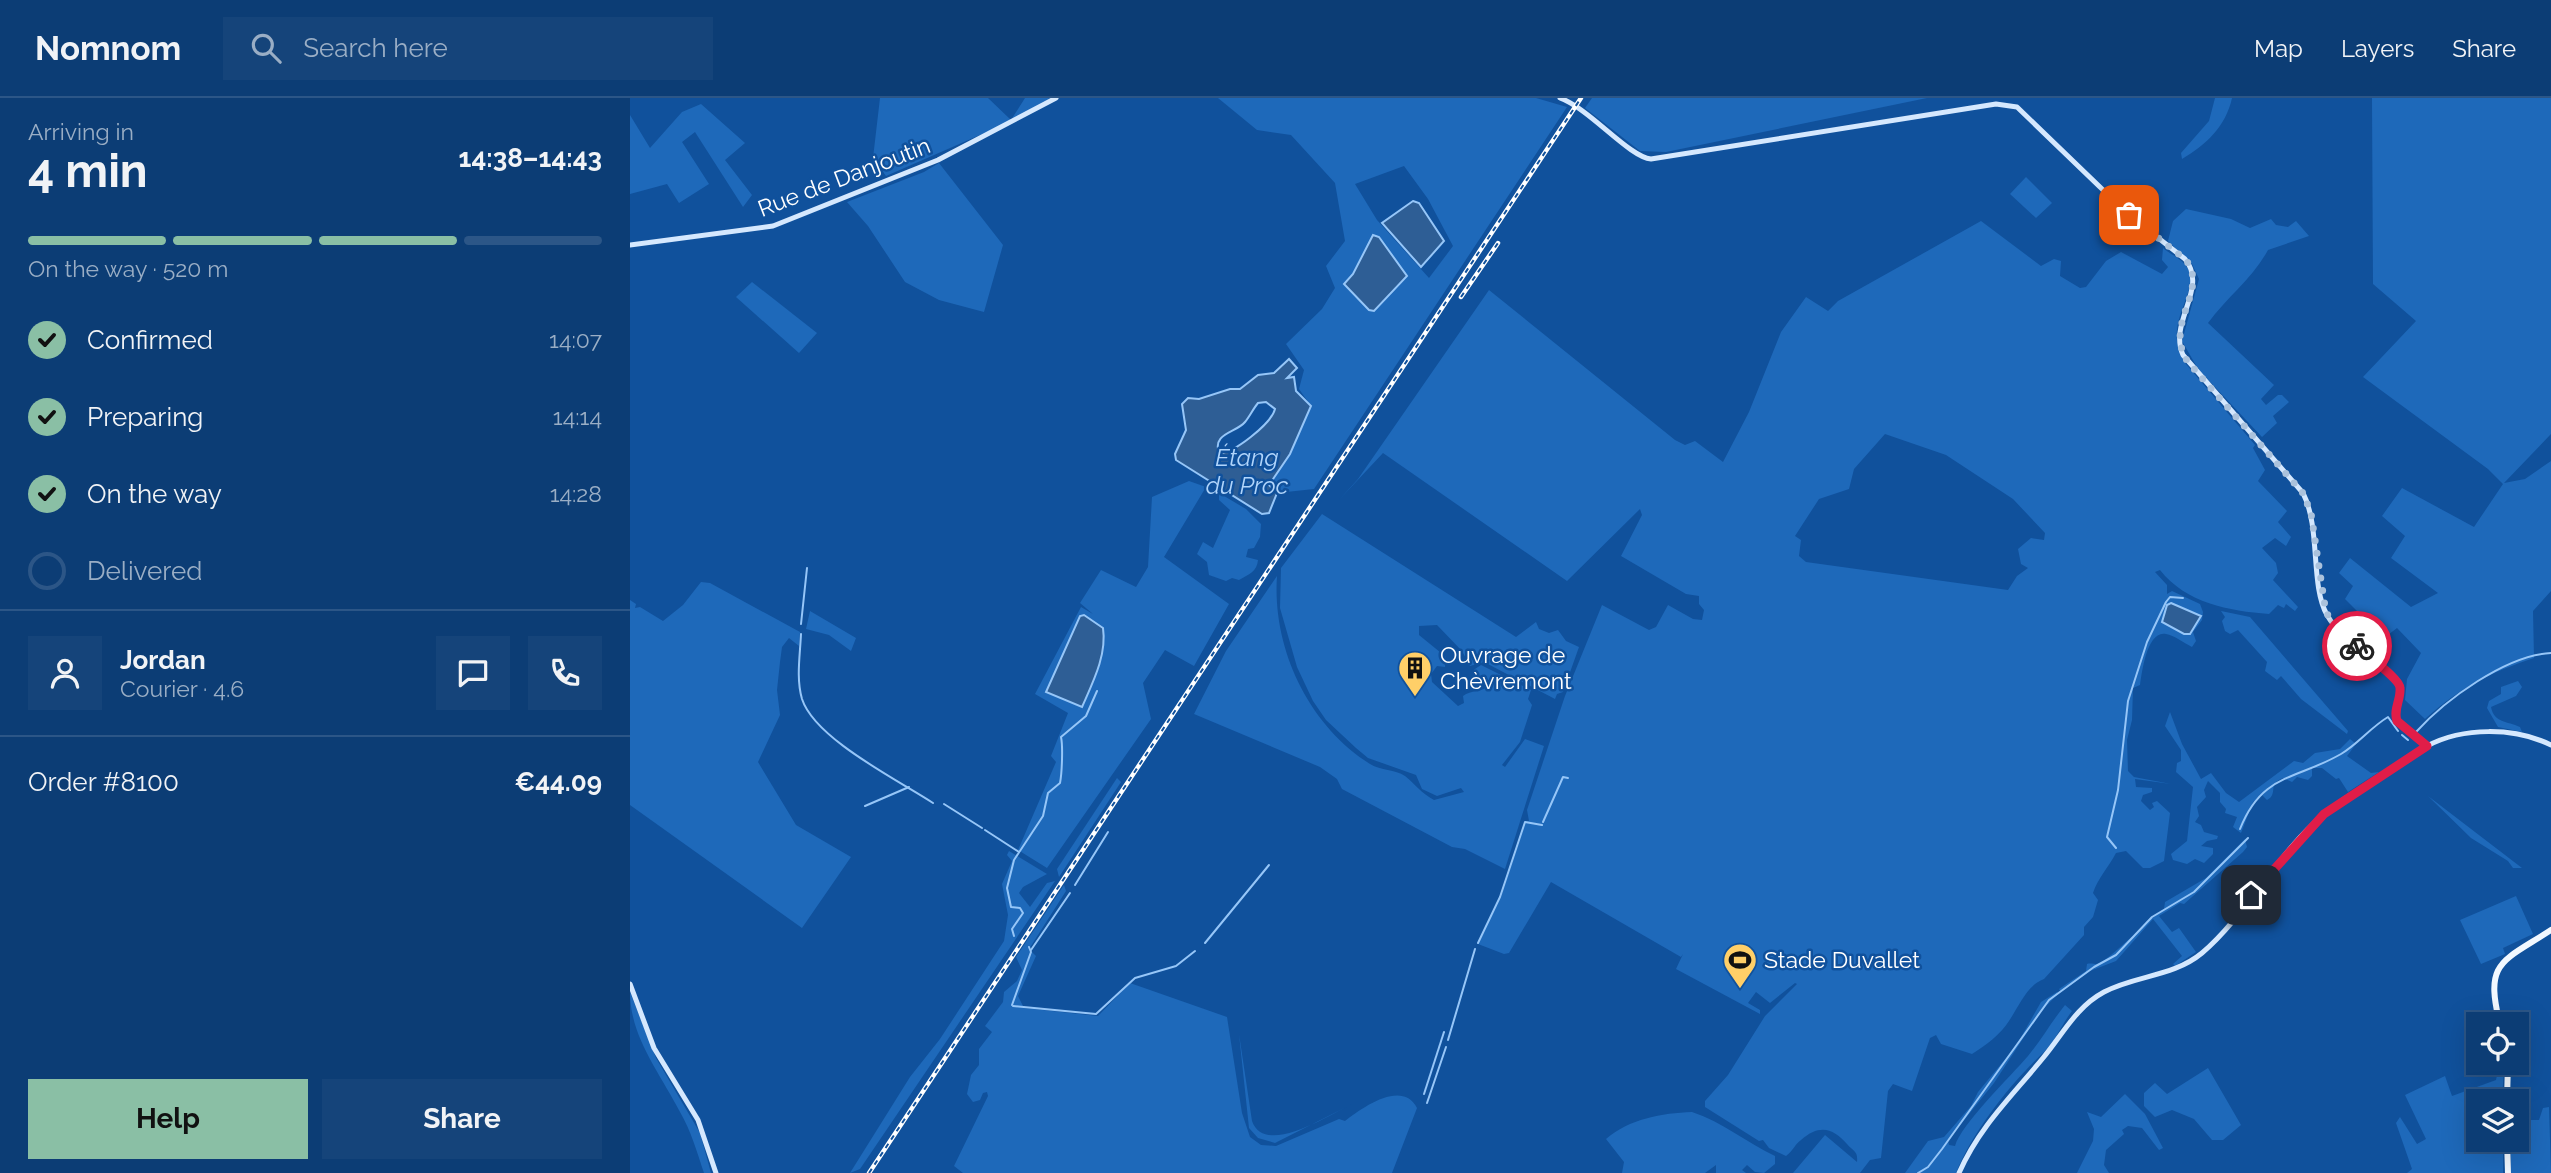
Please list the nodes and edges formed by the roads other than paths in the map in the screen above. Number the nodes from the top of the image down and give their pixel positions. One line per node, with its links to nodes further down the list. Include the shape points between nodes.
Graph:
1 (1056, 98): 3 (street, Rue de Danjoutin, via 938,160 773,226)
2 (1560, 98): 5 (street, via 1610,130 1634,153 1651,159 1996,104 2017,107 2129,215 2189,265 2194,278 2181,320 2179,346 2308,503 2326,613 2398,681 2397,721)
3 (630, 244)
4 (2551, 745): 5 (street, via 2494,731)
5 (2427, 746): 11 (street, via 2324,814 2215,940 2192,960 2165,974 2113,988 2081,1009 1993,1114)
6 (2551, 930): 8 (main road, via 2500,967 2492,985)
7 (630, 984): 10 (street, via 654,1048 698,1120)
8 (2497, 1012)
9 (2508, 1152): 12 (main road)
10 (716, 1173)
11 (1959, 1173)
12 (2508, 1173)

